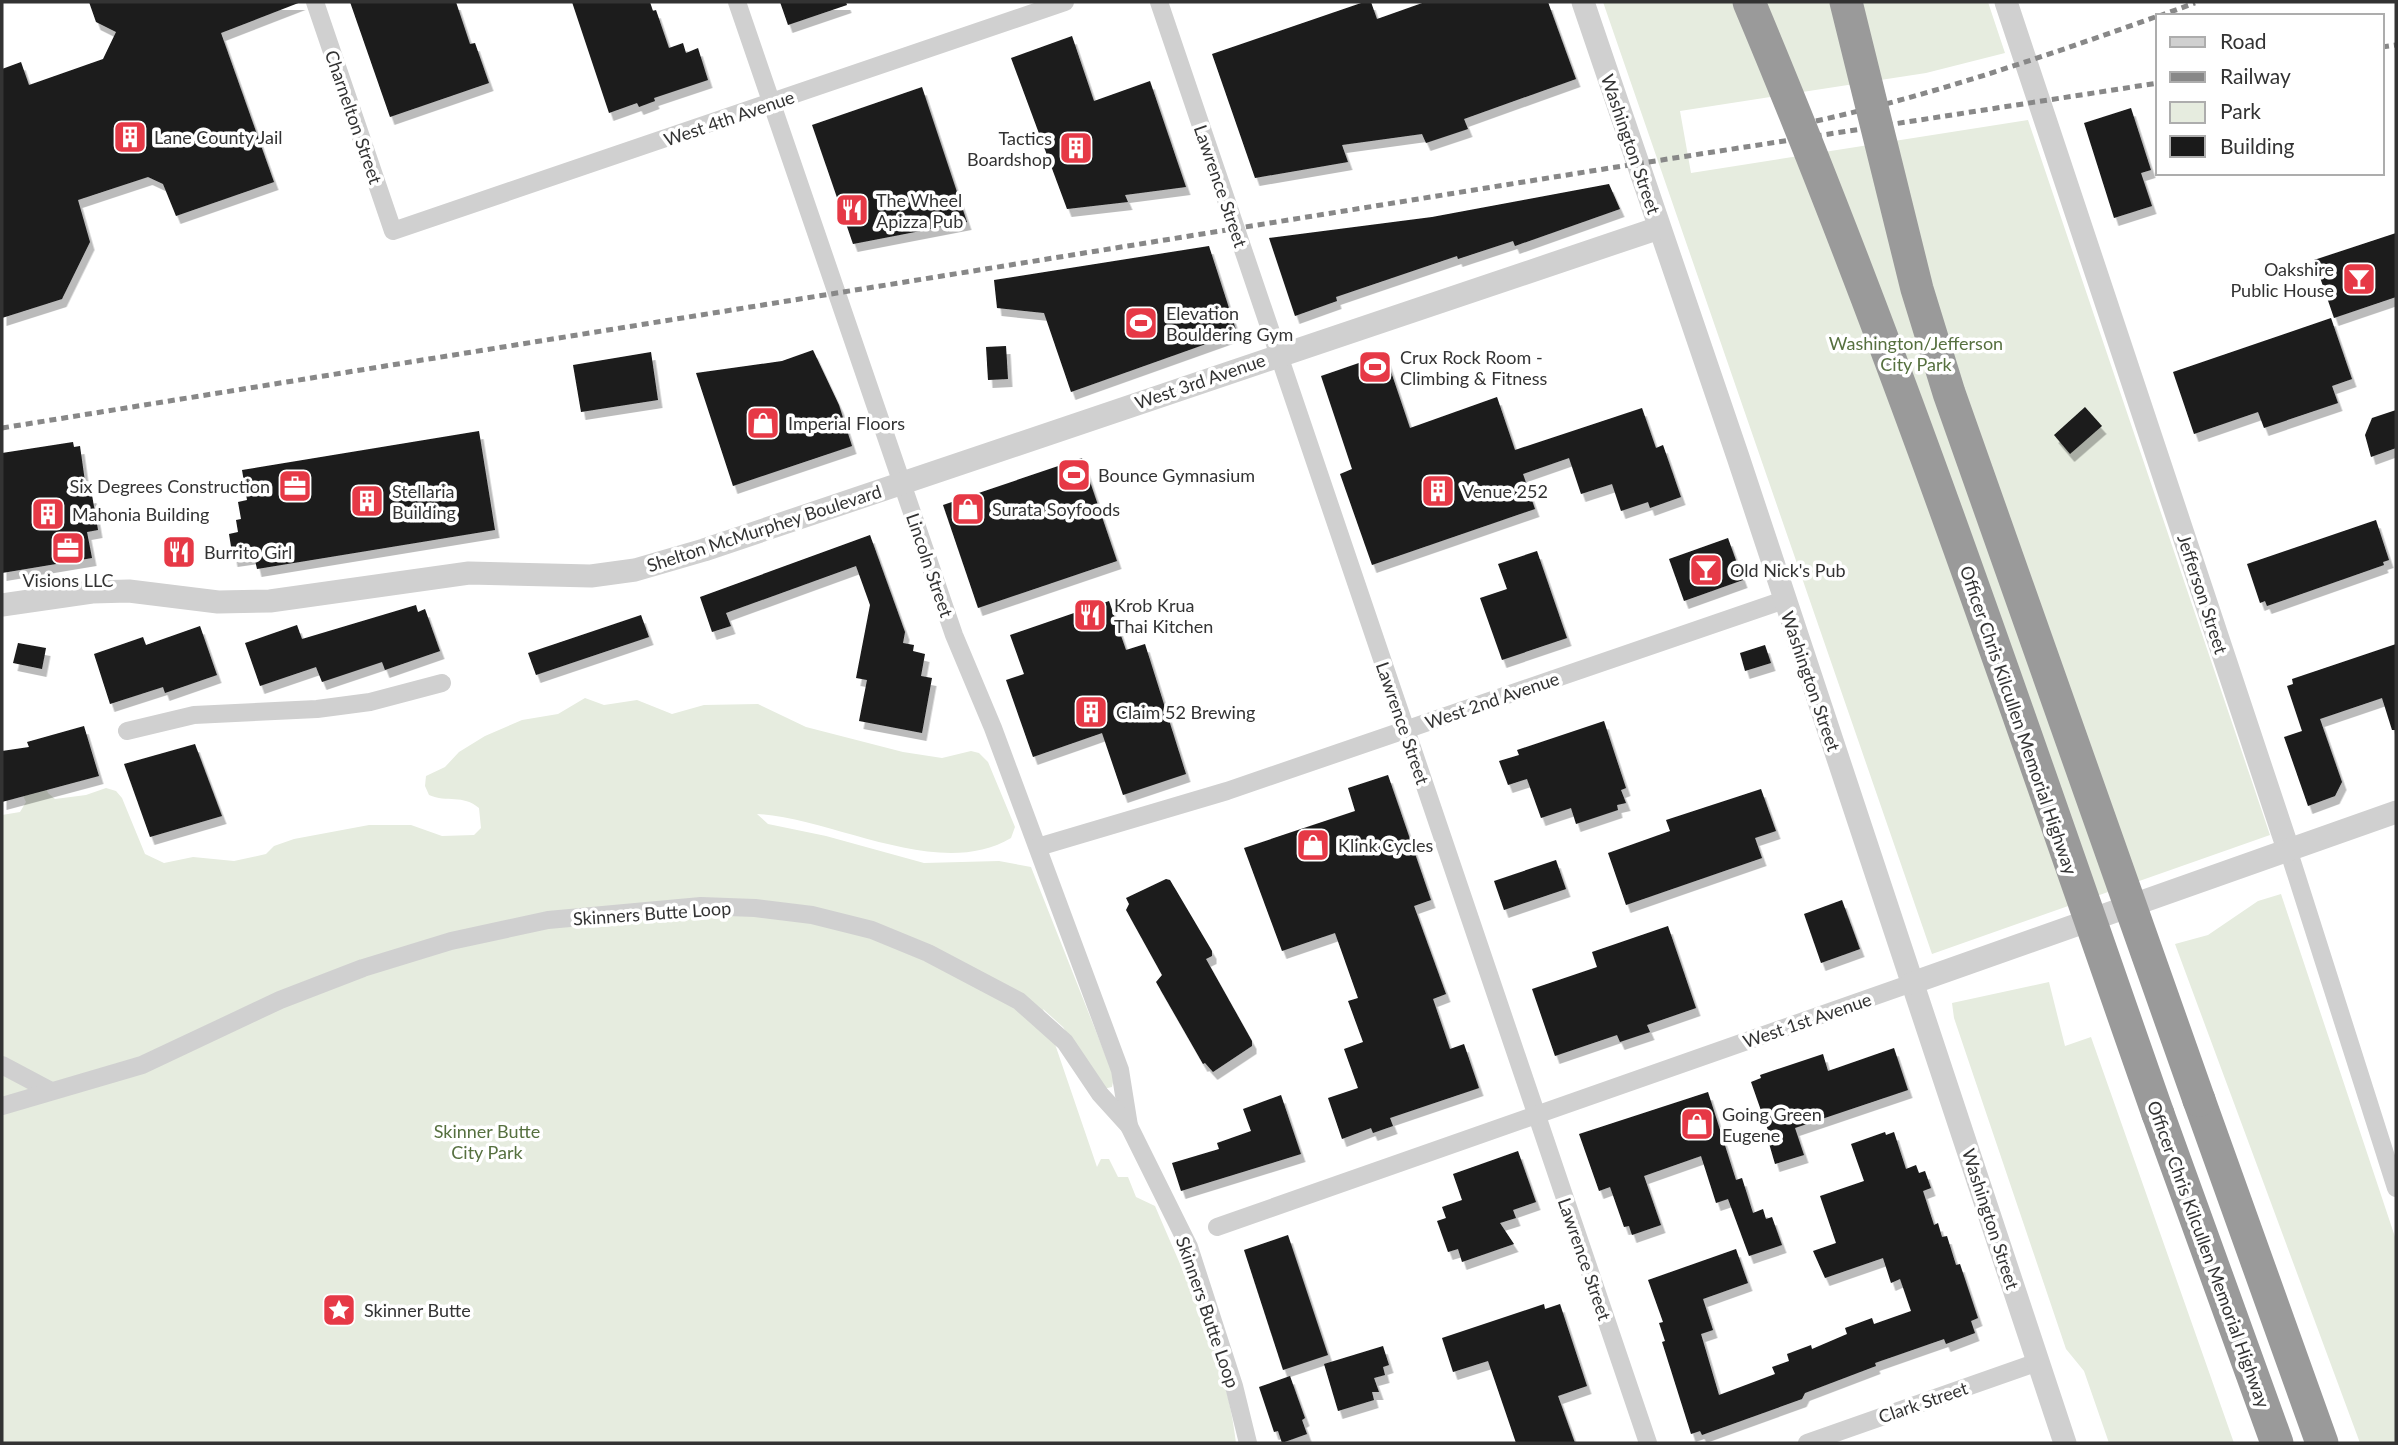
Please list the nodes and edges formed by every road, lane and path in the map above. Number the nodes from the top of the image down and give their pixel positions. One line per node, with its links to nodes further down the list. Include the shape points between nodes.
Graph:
1 (315, 2): 11 (street, Charnelton Street)
2 (737, 2): 9 (street, Lincoln Street)
3 (1065, 2): 9 (street, West 4th Avenue)
4 (1158, 2): 12 (street, Lawrence Street)
5 (1583, 2): 10 (street, Washington Street)
6 (1749, 2): 35 (highway, Officer Chris Kilcullen Memorial Highway, bridge, via 1827,188 1910,407)
7 (1846, 2): 36 (highway, bridge, via 1917,289 1949,393)
8 (2006, 2): 21 (street, Jefferson Street)
9 (772, 104): 11 (street, West 4th Avenue); 13 (street, Lincoln Street)
10 (1659, 228): 12 (street, West 3rd Avenue); 14 (street, Washington Street)
11 (393, 232)
12 (1278, 354): 13 (street, West 3rd Avenue); 17 (street, Lawrence Street)
13 (901, 483): 15 (street, Shelton McMurphey Boulevard, via 704,550 603,575 469,573 270,601 218,601 129,591); 20 (street, Lincoln Street, via 954,635)
14 (1784, 600): 17 (street, West 2nd Avenue); 22 (street, Washington Street)
15 (2, 605)
16 (442, 683): 18 (street, via 370,702 208,713)
17 (1406, 730): 20 (street, West 2nd Avenue, via 1184,805); 26 (street, Lawrence Street)
18 (127, 731)
19 (2396, 812): 21 (street, West 1st Avenue)
20 (1038, 847): 27 (street, Lincoln Street, via 1120,1070)
21 (2288, 849): 22 (street, West 1st Avenue); 28 (street, Jefferson Street)
22 (1912, 984): 26 (street, West 1st Avenue); 30 (street, Washington Street)
23 (2, 1065): 24 (street)
24 (51, 1091): 25 (street, Skinners Butte Loop); 27 (street, Skinners Butte Loop, via 142,1065 280,1000 452,941 548,920 701,906 811,915 872,930 940,959 1018,1001 1053,1030)
25 (2, 1105)
26 (1536, 1113): 29 (street, West 1st Avenue); 32 (street, Lawrence Street)
27 (1129, 1126): 31 (street, Skinners Butte Loop, via 1189,1247)
28 (2396, 1188)
29 (1217, 1227)
30 (2038, 1362): 33 (street, Clark Street); 34 (street, Washington Street)
31 (1248, 1443)
32 (1648, 1443)
33 (1807, 1443)
34 (2065, 1443)
35 (2277, 1443)
36 (2322, 1443)

